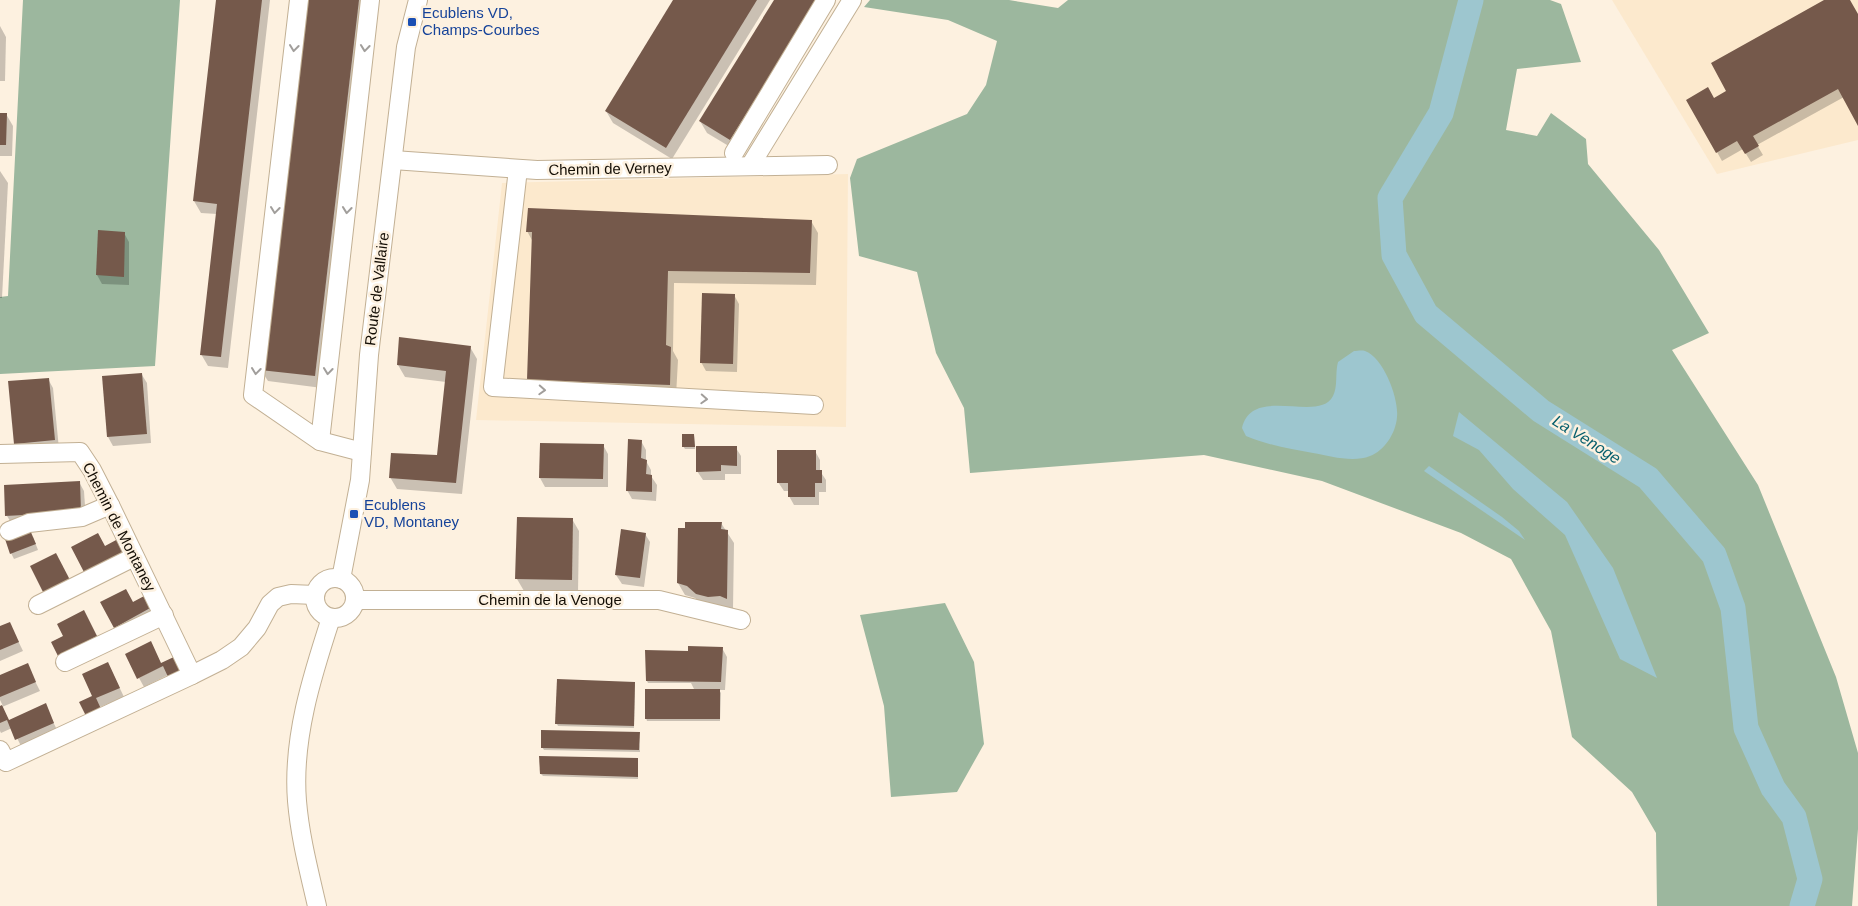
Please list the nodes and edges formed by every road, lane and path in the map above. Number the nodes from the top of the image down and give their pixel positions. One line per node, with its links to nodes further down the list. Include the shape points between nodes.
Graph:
1 (299, 0): 14 (street, one-way to 14, via 253,395)
2 (370, 0): 14 (street, one-way to 14)
3 (418, 0): 9 (street, Route de Vallaire, via 406,47)
4 (826, 0): 6 (street)
5 (852, 0): 7 (street)
6 (797, 48): 7 (street); 8 (street)
7 (816, 59): 10 (street)
8 (734, 153)
9 (393, 160): 12 (street, Chemin de Verney); 15 (street, Route de Vallaire, via 368,355)
10 (750, 166): 11 (street, Chemin de Verney); 12 (street, Chemin de Verney)
11 (828, 166)
12 (518, 169): 13 (street, one-way to 13, via 493,387)
13 (814, 405)
14 (320, 441): 15 (street)
15 (362, 452): 20 (street, Route de Vallaire)
16 (0, 454): 17 (street, Chemin de Montaney, via 80,452)
17 (110, 505): 18 (street, via 82,517 29,522); 19 (street, Chemin de Montaney)
18 (8, 531)
19 (134, 557): 23 (street); 24 (street, Chemin de Montaney)
20 (341, 579): 21 (street, via 326,580); 22 (street, via 354,589)
21 (315, 595): 25 (street, via 319,610); 28 (street, via 278,596 241,647)
22 (356, 600): 25 (street, via 346,616); 26 (street, Chemin de la Venoge, via 659,600)
23 (38, 605)
24 (164, 615): 27 (street); 28 (street, Chemin de Montaney)
25 (331, 618): 30 (street, via 303,715 297,758 300,829)
26 (741, 620)
27 (65, 662)
28 (192, 675): 29 (street, via 6,762)
29 (0, 750)
30 (317, 906)

